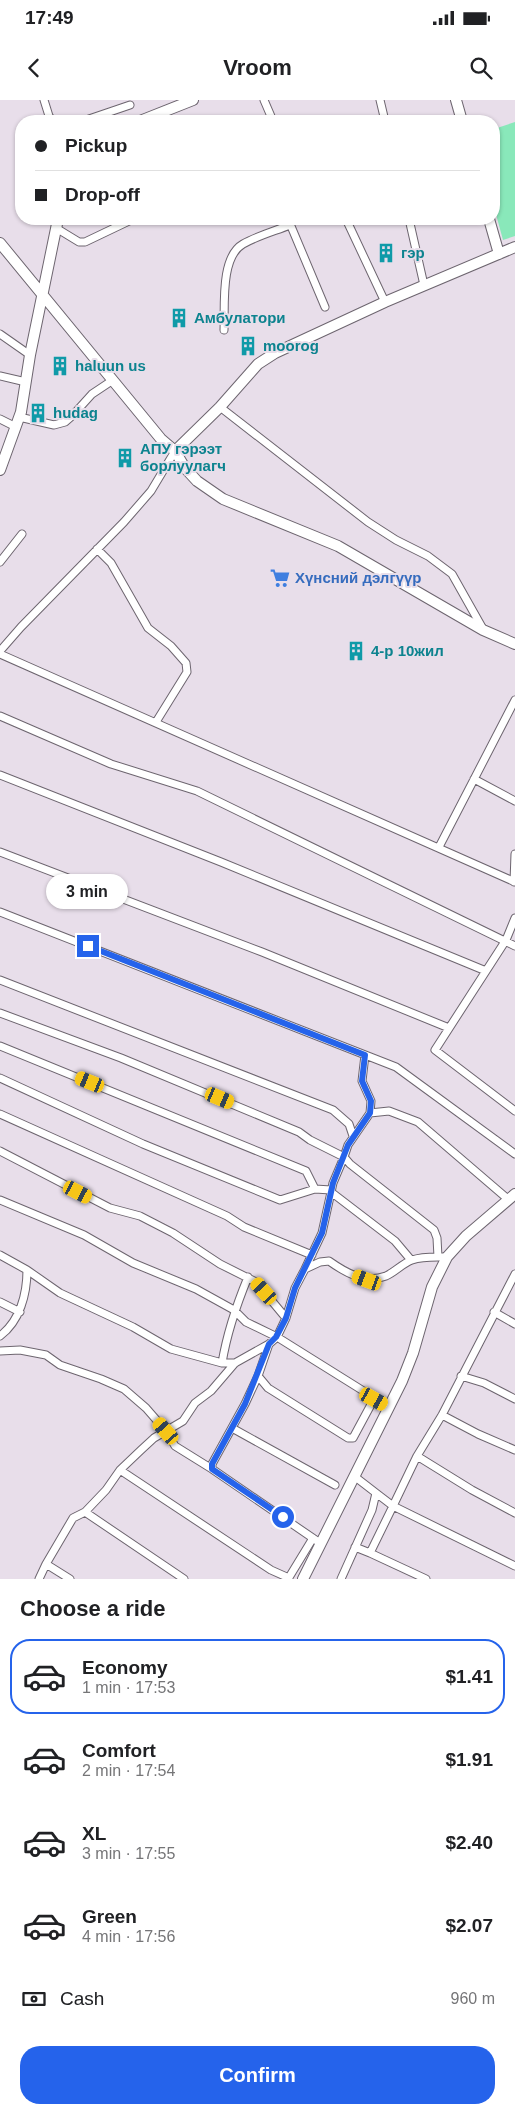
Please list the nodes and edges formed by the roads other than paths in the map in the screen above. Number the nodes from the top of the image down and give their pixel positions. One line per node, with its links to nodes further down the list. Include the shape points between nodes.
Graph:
1 (44, 100): 7 (street)
2 (193, 100): 9 (street)
3 (264, 100): 10 (street)
4 (380, 100): 11 (street)
5 (456, 100): 12 (street)
6 (130, 105): 8 (street)
7 (49, 115)
8 (101, 115)
9 (155, 115)
10 (270, 115)
11 (384, 115)
12 (460, 115)
13 (57, 225): 25 (street)
14 (59, 225): 15 (street, via 79,242)
15 (121, 225)
16 (283, 225): 28 (street, via 241,245 232,254 225,284)
17 (290, 225): 27 (street)
18 (349, 225): 26 (street)
19 (410, 225): 24 (street)
20 (491, 225): 23 (street)
21 (0, 243): 25 (street)
22 (515, 247): 23 (street)
23 (499, 254): 24 (street)
24 (424, 285): 26 (street)
25 (42, 294): 30 (street); 32 (street)
26 (385, 302): 34 (street, via 275,352 258,364)
27 (325, 307)
28 (224, 330)
29 (0, 334): 30 (street)
30 (30, 355): 33 (street)
31 (0, 376): 33 (street)
32 (113, 380): 36 (street, via 92,394 65,422); 37 (street, via 161,439)
33 (26, 382): 36 (street)
34 (220, 407): 37 (street); 42 (street, via 368,522 428,556 452,574)
35 (0, 419): 36 (street)
36 (18, 422): 38 (street)
37 (175, 451): 40 (street, via 151,491); 42 (street, via 197,481 223,499 338,546)
38 (0, 470)
39 (22, 534): 41 (street)
40 (97, 549): 44 (street, via 21,626); 47 (street, via 111,563 148,628 186,663 187,672)
41 (0, 562)
42 (483, 630): 43 (street)
43 (515, 644)
44 (0, 653): 47 (street)
45 (515, 700): 49 (street)
46 (0, 716): 57 (street, via 111,764 197,791)
47 (156, 722): 51 (street)
48 (0, 775): 59 (street)
49 (474, 780): 50 (street); 51 (street)
50 (515, 801)
51 (439, 847): 54 (street)
52 (0, 852): 62 (street, via 262,952)
53 (515, 854): 54 (street)
54 (515, 882)
55 (0, 912): 64 (street)
56 (515, 918): 57 (street)
57 (506, 940): 58 (street); 59 (street)
58 (515, 946)
59 (486, 971): 62 (street)
60 (0, 980): 69 (street, via 333,1110 349,1124)
61 (0, 1013): 72 (street, via 220,1098 299,1132)
62 (449, 1028): 66 (street, via 435,1050)
63 (0, 1046): 73 (street, via 306,1171)
64 (365, 1055): 67 (street, via 362,1081 371,1101); 71 (street, via 396,1066)
65 (0, 1078): 73 (street, via 143,1144 280,1200)
66 (515, 1111)
67 (370, 1113): 69 (street); 75 (street, via 389,1111 418,1122)
68 (0, 1114): 78 (street)
69 (353, 1136): 72 (street)
70 (0, 1151): 84 (street, via 110,1208 140,1216 174,1233 220,1264)
71 (515, 1154)
72 (344, 1157): 74 (street); 79 (street, via 434,1230)
73 (315, 1189): 74 (street)
74 (331, 1191): 78 (street, via 322,1233); 80 (street, via 395,1241)
75 (512, 1197): 79 (street)
76 (0, 1200): 86 (street, via 84,1235 134,1263 196,1289)
77 (0, 1255): 82 (street)
78 (312, 1255): 81 (street)
79 (442, 1257): 80 (street); 101 (street, via 413,1353)
80 (411, 1260): 81 (street, via 386,1276 367,1280 344,1272 328,1261)
81 (305, 1269): 89 (street)
82 (27, 1270): 87 (street); 95 (street, via 60,1293 171,1348)
83 (515, 1274): 88 (street)
84 (248, 1277): 86 (street); 89 (street)
85 (0, 1302): 87 (street)
86 (234, 1310): 92 (street, via 246,1322); 95 (street)
87 (20, 1312): 91 (street)
88 (494, 1312): 90 (street); 98 (street)
89 (286, 1318): 92 (street)
90 (515, 1324)
91 (0, 1336)
92 (276, 1337): 93 (street); 99 (street)
93 (269, 1344): 96 (street); 97 (street)
94 (0, 1351): 104 (street, via 20,1350 46,1355 60,1366 124,1389)
95 (222, 1363): 96 (street)
96 (236, 1363): 104 (street, via 211,1391 195,1403 183,1421)
97 (258, 1376): 99 (street, via 268,1388 348,1438 353,1438 358,1432); 103 (street)
98 (461, 1376): 100 (street, via 484,1383); 102 (street)
99 (374, 1399): 101 (street)
100 (515, 1399)
101 (389, 1407): 109 (street)
102 (442, 1415): 105 (street); 106 (street)
103 (232, 1428): 107 (street); 110 (street)
104 (166, 1431): 107 (street, via 175,1446); 108 (street)
105 (515, 1450)
106 (417, 1456): 112 (street); 114 (street)
107 (212, 1469): 115 (street)
108 (120, 1470): 113 (street); 124 (street)
109 (354, 1476): 111 (street); 115 (street)
110 (335, 1485)
111 (376, 1493): 112 (street); 116 (street, via 372,1510)
112 (392, 1506): 117 (street); 119 (street)
113 (85, 1512): 118 (street, via 73,1518); 123 (street)
114 (515, 1513)
115 (316, 1540): 124 (street); 125 (street)
116 (355, 1546): 117 (street); 120 (street)
117 (370, 1553): 126 (street)
118 (46, 1564): 121 (street); 122 (street)
119 (515, 1566)
120 (343, 1578)
121 (39, 1579)
122 (70, 1579)
123 (184, 1579)
124 (289, 1579)
125 (303, 1579)
126 (426, 1579)

